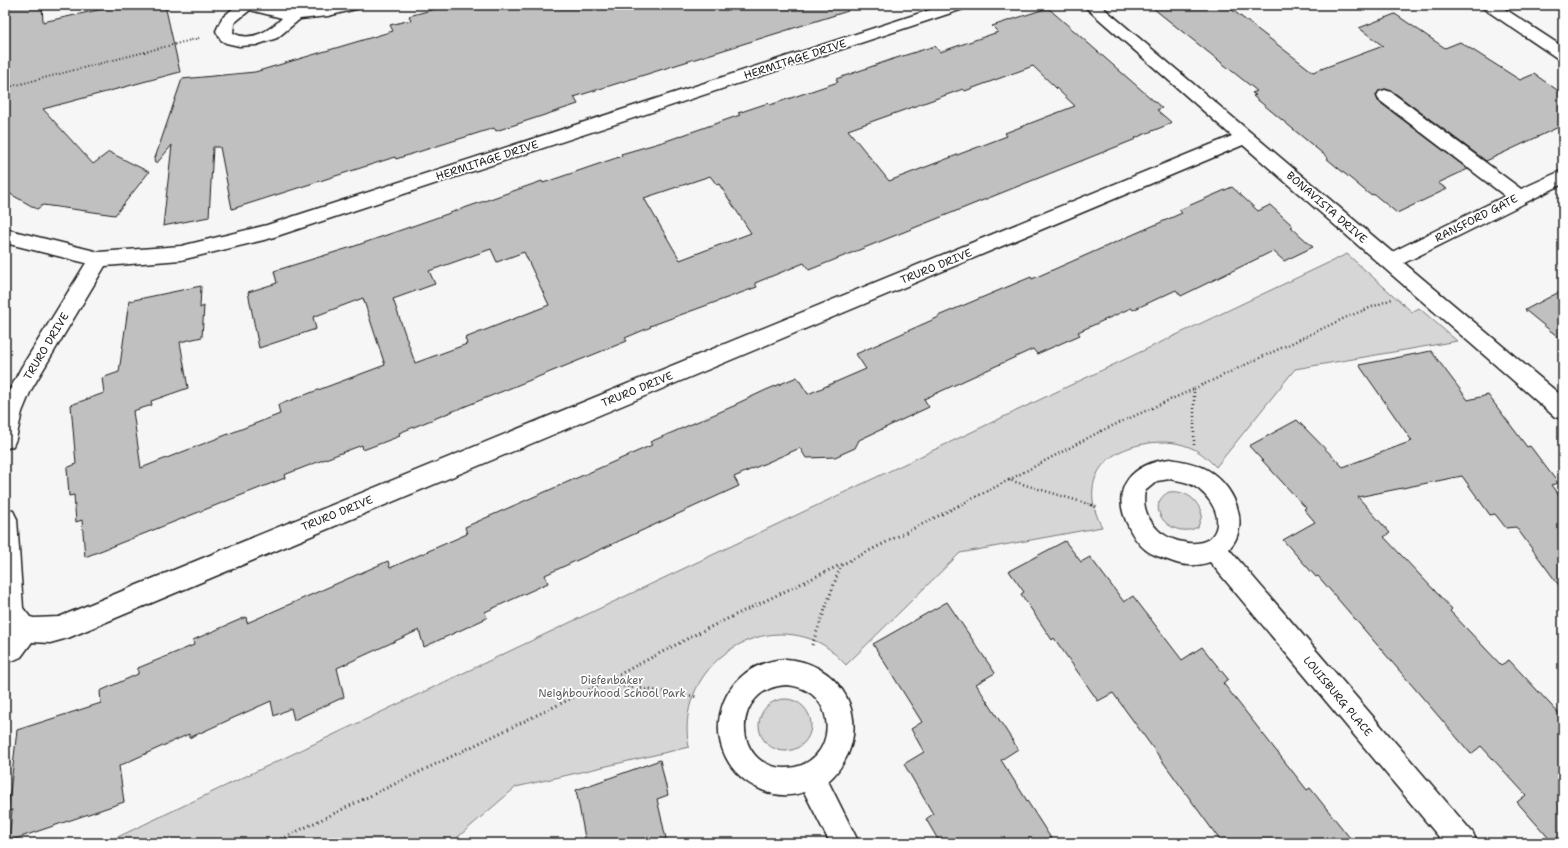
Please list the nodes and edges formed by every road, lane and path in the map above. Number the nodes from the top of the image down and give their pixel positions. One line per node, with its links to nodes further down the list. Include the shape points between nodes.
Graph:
1 (247, 5): 7 (street, via 226,24 227,36 233,40 250,42 269,37)
2 (250, 5): 7 (street)
3 (355, 5): 7 (street)
4 (961, 5): 16 (street, HERMITAGE DRIVE, via 268,232 181,253 134,258)
5 (1091, 5): 12 (street, BONAVISTA DRIVE)
6 (1488, 5): 9 (street)
7 (294, 16)
8 (204, 37): 10 (path)
9 (1563, 54)
10 (5, 88)
11 (1385, 96): 14 (street)
12 (1245, 137): 17 (street, BONAVISTA DRIVE); 25 (street, TRURO DRIVE, via 59,629 37,631 19,638 18,624 9,604)
13 (1563, 176): 14 (street, RANSFORD GATE)
14 (1519, 197): 17 (street, RANSFORD GATE)
15 (5, 236): 16 (street, HERMITAGE DRIVE)
16 (99, 258): 21 (street, TRURO DRIVE, via 17,396)
17 (1390, 261): 20 (street, BONAVISTA DRIVE)
18 (1394, 298): 19 (path, via 1347,317)
19 (1194, 389): 22 (path); 23 (path, via 1101,431)
20 (1563, 410)
21 (5, 438)
22 (1194, 452)
23 (1009, 480): 24 (path); 27 (path)
24 (1098, 507)
25 (5, 519)
26 (1214, 549): 34 (street, LOUISBURG PLACE)
27 (841, 565): 28 (path); 29 (path, via 704,630)
28 (812, 645)
29 (602, 683): 30 (path); 32 (path)
30 (698, 697)
31 (811, 777): 31 (street, via 826,766 835,749 840,730 838,712 833,700 817,682 802,673 784,671 767,674 752,683 740,696 734,713 732,731 736,748 746,764 759,776 776,783 794,782); 33 (street)
32 (273, 843)
33 (845, 843)
34 (1463, 843)

